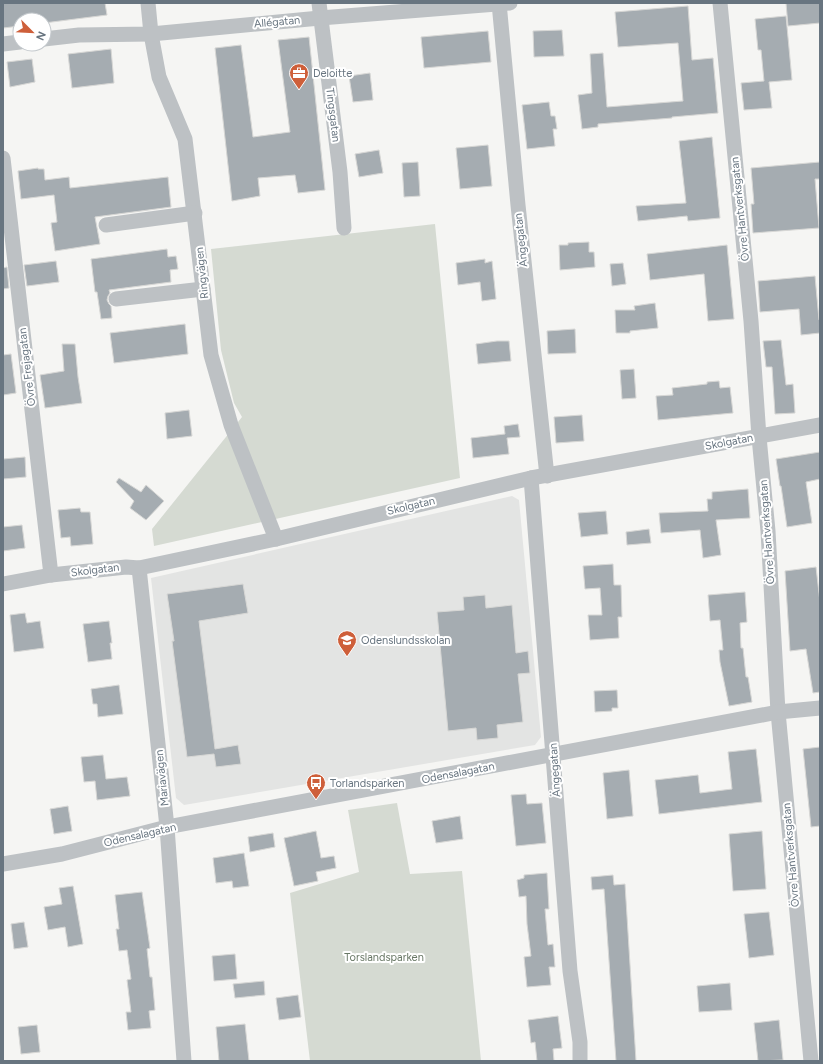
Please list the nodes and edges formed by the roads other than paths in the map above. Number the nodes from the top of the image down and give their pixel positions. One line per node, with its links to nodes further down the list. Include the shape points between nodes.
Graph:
1 (148, 3): 5 (street, Ringvägen)
2 (502, 3): 4 (street, Allégatan); 15 (street, Ängegatan, via 518,205)
3 (720, 3): 14 (street, Övre Hantverksgatan, via 751,321)
4 (320, 10): 5 (street, Allégatan); 10 (street, Tingsgatan, via 340,172)
5 (151, 34): 6 (street, Allégatan); 8 (street, Ringvägen, via 159,77 186,139)
6 (52, 38)
7 (3, 158): 19 (street, Övre Frejagatan)
8 (195, 213): 9 (street); 11 (street, Ringvägen)
9 (106, 225)
10 (344, 228)
11 (204, 288): 12 (street); 17 (street, Ringvägen, via 211,355 231,425)
12 (116, 299)
13 (820, 425): 14 (street, Skolgatan)
14 (759, 437): 15 (street, Skolgatan); 22 (street, Övre Hantverksgatan, via 768,530)
15 (546, 476): 16 (street, Skolgatan)
16 (531, 478): 17 (street, Skolgatan); 23 (street, Ängegatan)
17 (276, 538): 18 (street, Skolgatan)
18 (139, 568): 19 (street, Skolgatan, via 126,566); 24 (street, Mariavägen)
19 (51, 575): 20 (street, Skolgatan)
20 (3, 584)
21 (820, 708): 22 (street, Odensalagatan)
22 (778, 712): 23 (street, Odensalagatan); 28 (street, Övre Hantverksgatan)
23 (553, 754): 24 (street, Odensalagatan); 27 (street, Ängegatan)
24 (167, 827): 25 (street, Odensalagatan, via 62,854); 26 (street, Mariavägen)
25 (3, 864)
26 (184, 1061)
27 (580, 1061)
28 (811, 1061)

